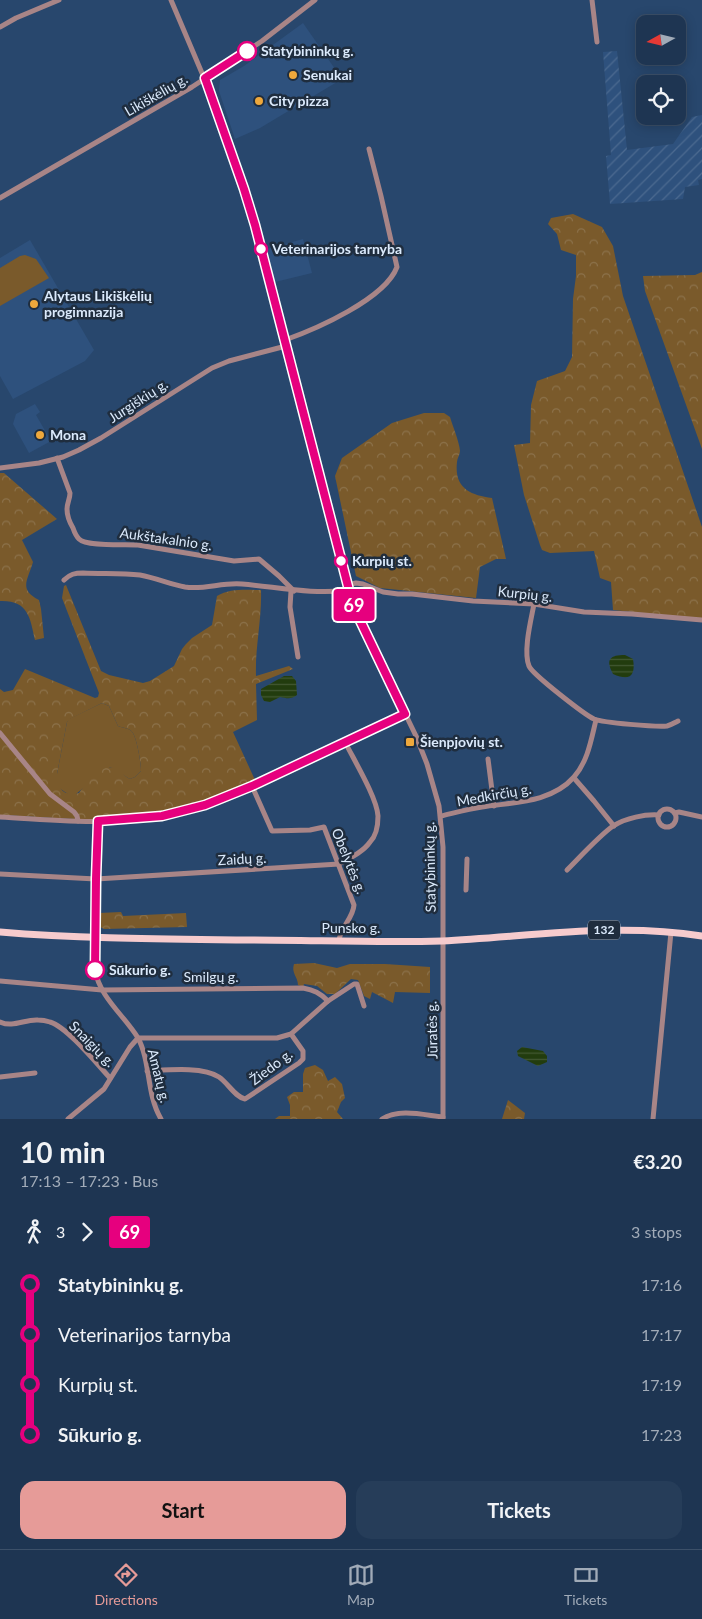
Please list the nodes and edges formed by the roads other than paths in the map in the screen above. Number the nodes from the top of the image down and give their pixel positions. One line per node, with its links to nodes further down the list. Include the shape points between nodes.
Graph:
1 (59, 0): 5 (street)
2 (171, 0): 7 (street, Statybininkų g.)
3 (315, 0): 7 (street, Likiškėlių g., via 262,41)
4 (592, 0): 6 (street)
5 (0, 27)
6 (597, 42)
7 (205, 78): 9 (street, Likiškėlių g.); 10 (street, Statybininkų g., via 253,216)
8 (369, 149): 10 (street, Jurgiškių g., via 396,267 394,273 374,294 354,307)
9 (0, 198)
10 (286, 343): 11 (street, Jurgiškių g., via 212,368 101,438); 14 (street, Statybininkų g.)
11 (57, 458): 12 (street, Jurgiškių g.); 15 (street, Aukštakalnio g., via 70,493 67,509 70,522 78,538 84,542 138,545 234,561 259,559)
12 (0, 468)
13 (64, 580): 15 (street, via 75,573 83,573 140,576 185,587 239,584)
14 (348, 588): 15 (street, via 334,592); 16 (street, Kurpių g., via 356,583 398,594); 19 (street, Statybininkų g., via 356,612)
15 (292, 591): 18 (street, via 289,600)
16 (534, 604): 17 (street, Kurpių g., via 584,612); 20 (street, via 527,652 529,667)
17 (702, 620)
18 (298, 657)
19 (405, 714): 23 (street); 30 (street, Statybininkų g., via 435,786)
20 (596, 720): 21 (street, via 669,726); 25 (street, Medkirčių g., via 590,749)
21 (678, 721)
22 (0, 733): 33 (street, via 50,794 78,816)
23 (345, 742): 26 (street); 37 (street, Zaidų g., via 375,803 378,816 372,840 364,849)
24 (488, 760): 27 (street)
25 (574, 778): 27 (street, Medkirčių g., via 546,796); 35 (street)
26 (252, 786): 34 (street, via 176,814); 37 (street, Obelytės g., via 272,831 324,827)
27 (494, 806): 30 (street, Medkirčių g.)
28 (675, 813): 29 (street, via 668,809); 29 (street, via 676,821 667,827 660,823); 32 (street)
29 (659, 815): 35 (street, via 650,814)
30 (441, 816): 47 (street, Statybininkų g.)
31 (0, 817): 33 (street)
32 (702, 818)
33 (78, 821): 34 (street)
34 (98, 821): 40 (street)
35 (614, 826): 38 (street)
36 (467, 859): 41 (street)
37 (339, 864): 40 (street, Zaidų g.); 46 (street, Obelytės g., via 354,905)
38 (567, 870)
39 (0, 874): 40 (street, Zaidų g.)
40 (96, 879): 45 (street)
41 (466, 890)
42 (0, 932): 45 (main road, Punsko g. / 132)
43 (672, 932): 44 (main road, Punsko g. / 132); 47 (main road, Punsko g. / 132, via 588,931); 64 (street)
44 (702, 936)
45 (96, 939): 46 (main road, Punsko g. / 132); 49 (street, via 95,970)
46 (339, 940): 47 (main road, Punsko g. / 132)
47 (443, 940): 60 (street, Jūratės g.)
48 (0, 981): 49 (street, Smilgų g.)
49 (102, 990): 50 (street, Smilgų g., via 303,988 320,993); 54 (street, Amatų g.)
50 (328, 1001): 51 (street, Žiedo g., via 357,984); 53 (street, Žiedo g.)
51 (364, 1006)
52 (0, 1022): 58 (street, Snaigių g., via 6,1025 28,1020 51,1022 70,1036)
53 (291, 1034): 54 (street, Žiedo g., via 277,1038); 55 (street, Žiedo g., via 303,1051 303,1059 245,1099 218,1076 207,1072)
54 (138, 1038): 55 (street, Amatų g.); 58 (street)
55 (147, 1070): 62 (street, Amatų g., via 151,1096)
56 (35, 1073): 57 (street)
57 (0, 1077)
58 (110, 1078): 59 (street, via 104,1089)
59 (75, 1117): 61 (street)
60 (443, 1118): 63 (street, via 398,1113)
61 (68, 1119)
62 (160, 1119)
63 (382, 1119)
64 (653, 1119)

